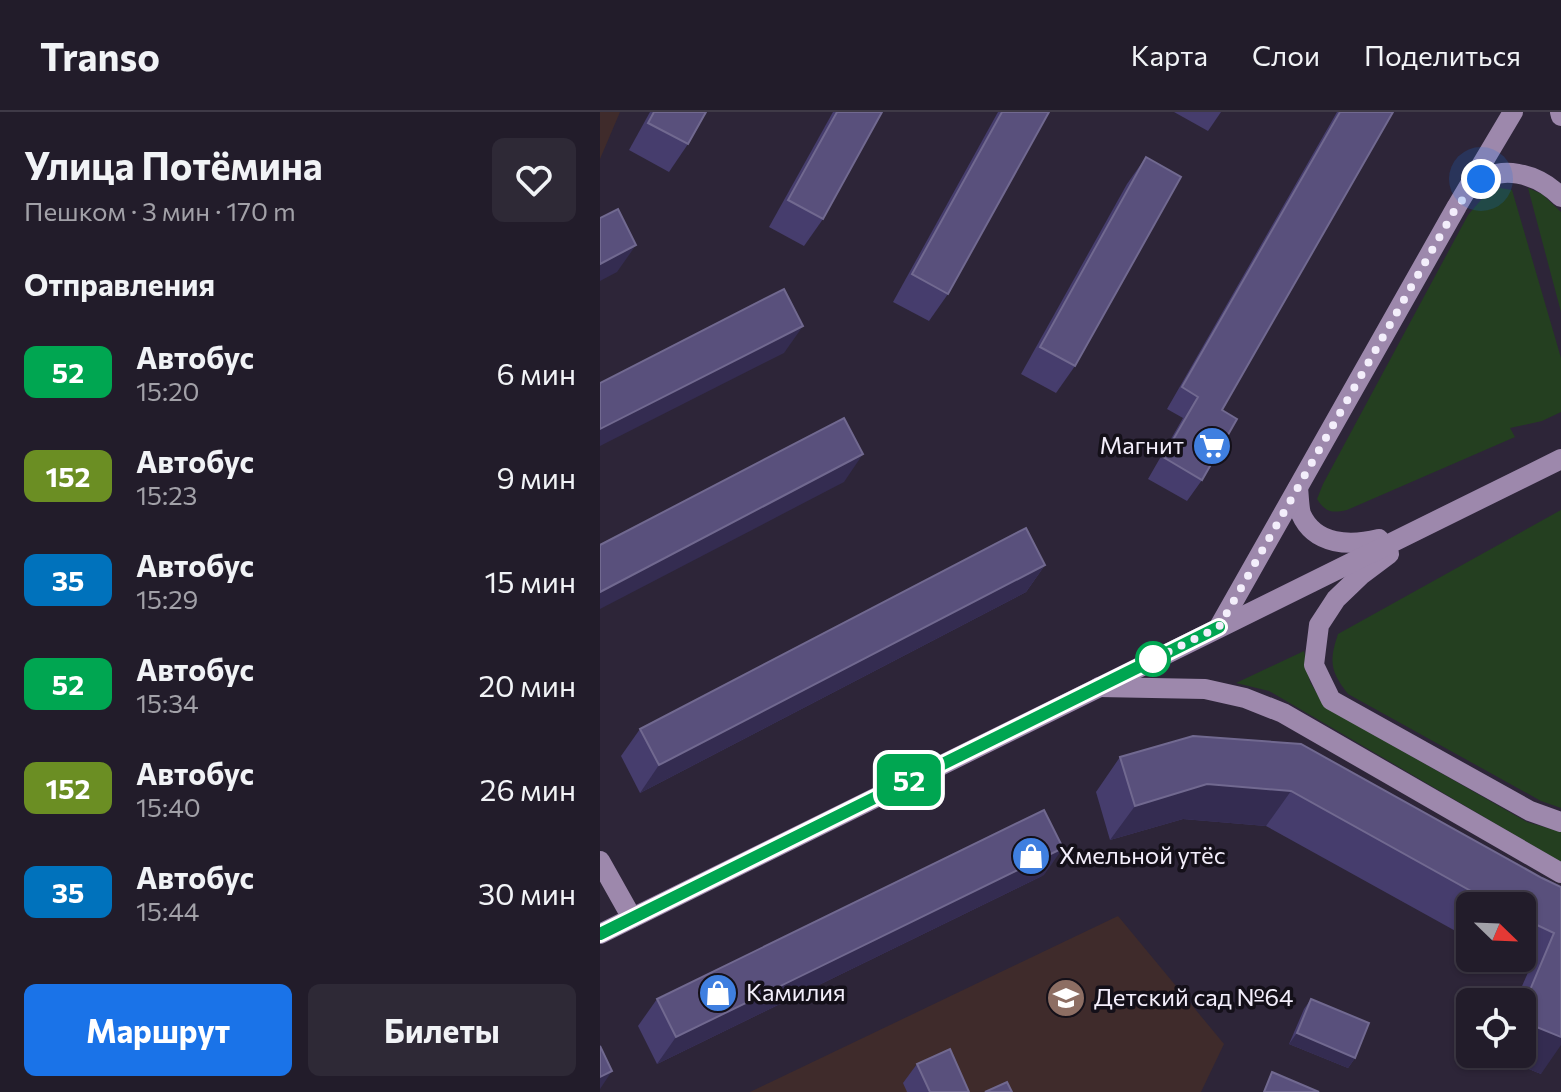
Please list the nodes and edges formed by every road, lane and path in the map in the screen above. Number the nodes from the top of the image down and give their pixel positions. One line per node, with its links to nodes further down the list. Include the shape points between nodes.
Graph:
1 (1513, 112): 3 (main road)
2 (1561, 197): 3 (main road, via 1539,180 1504,172 1481,179)
3 (1457, 206): 5 (main road)
4 (1560, 459): 6 (main road)
5 (1298, 488): 6 (main road, via 1301,513 1314,531 1332,541 1356,545); 7 (main road)
6 (1426, 526): 7 (main road); 9 (main road, via 1336,599 1319,625 1314,665 1331,700 1530,811)
7 (1219, 627): 8 (main road)
8 (1095, 687): 11 (main road, via 1205,689 1283,713); 12 (main road)
9 (1561, 822)
10 (600, 861): 12 (main road)
11 (1561, 873)
12 (632, 918): 13 (main road)
13 (600, 934)

